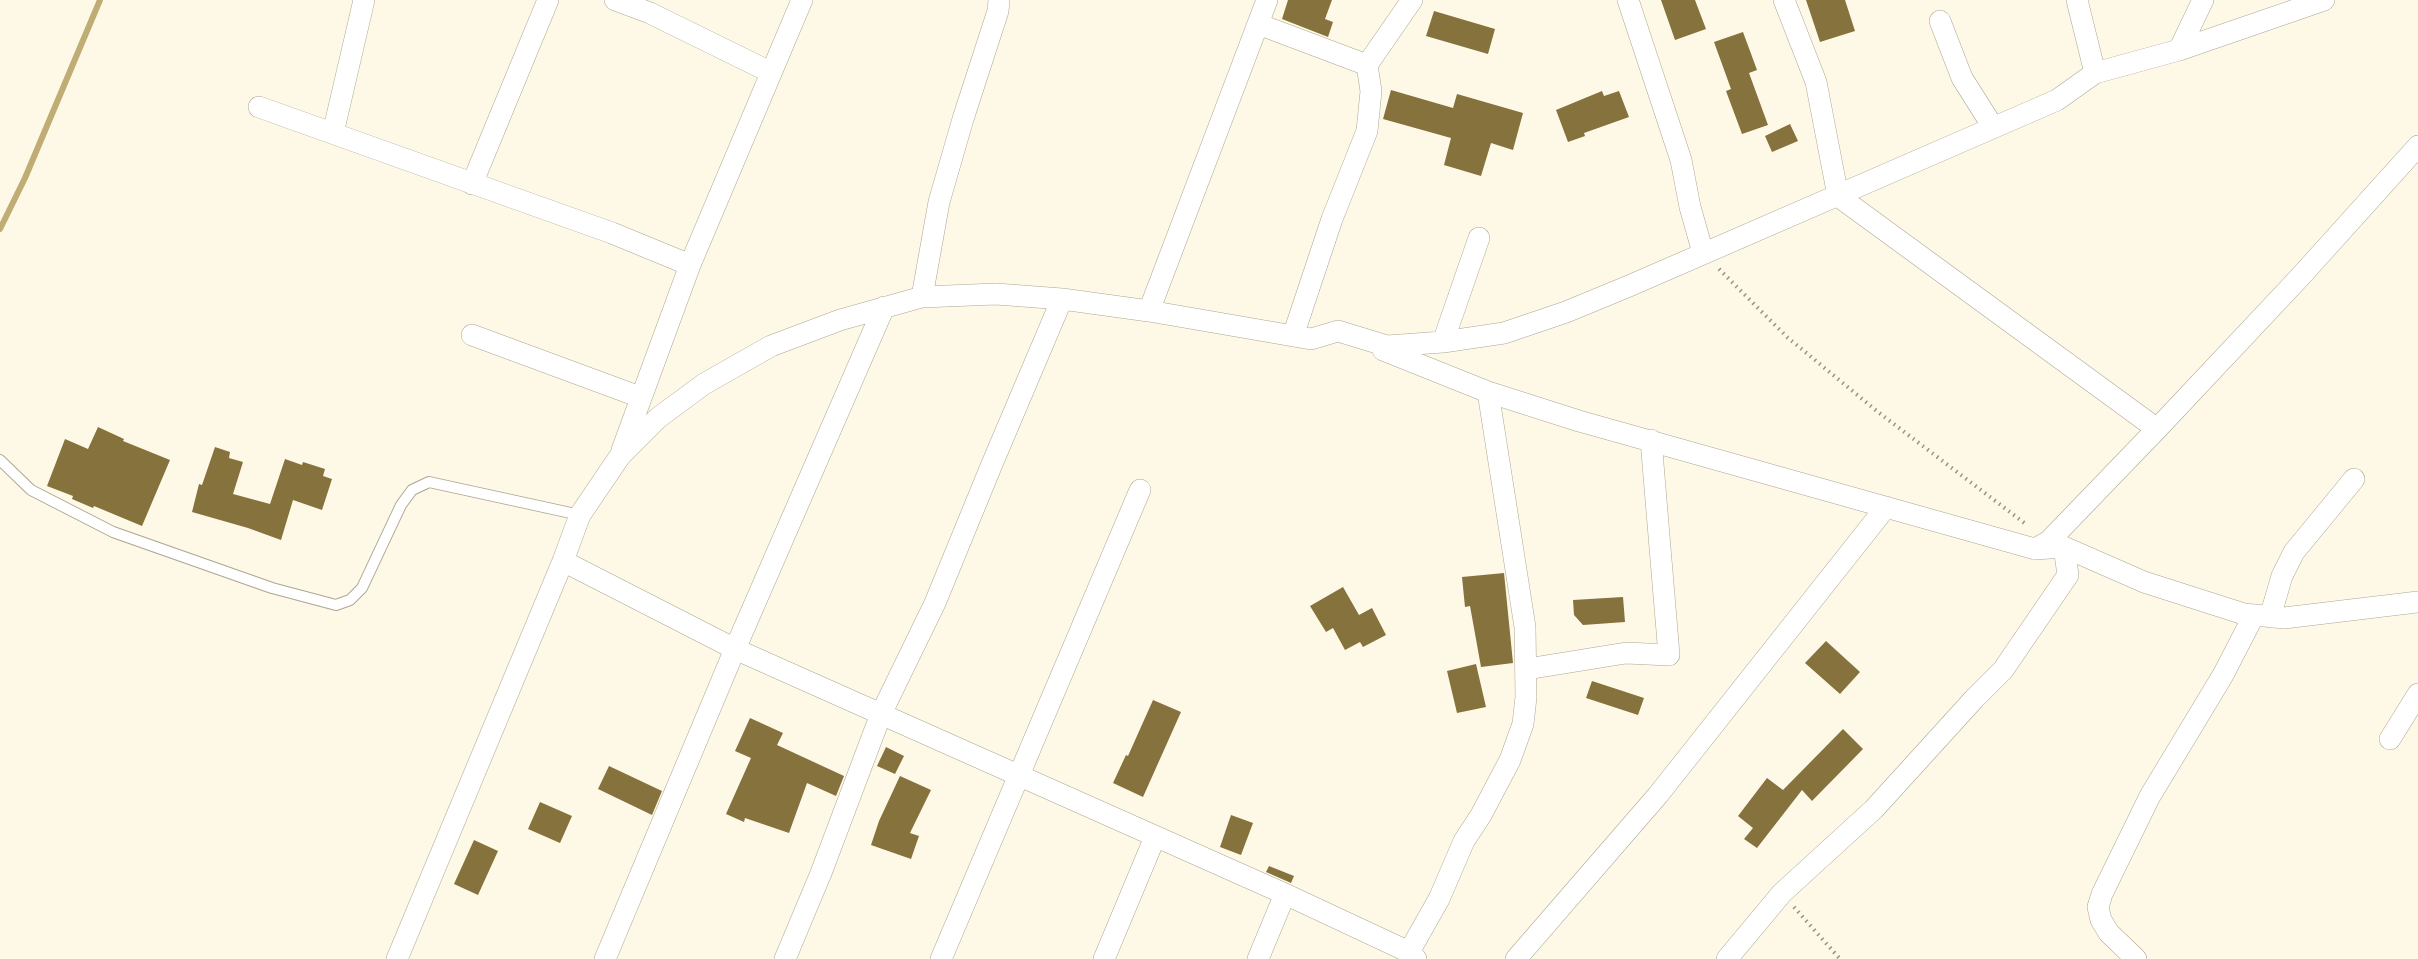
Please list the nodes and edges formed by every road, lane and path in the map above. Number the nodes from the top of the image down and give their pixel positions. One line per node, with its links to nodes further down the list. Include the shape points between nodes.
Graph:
1 (364, 0): 22 (street)
2 (549, 0): 24 (street)
3 (615, 0): 13 (street)
4 (802, 0): 18 (street)
5 (999, 0): 29 (street, via 939,201)
6 (1267, 0): 15 (street)
7 (1412, 0): 17 (street)
8 (1628, 0): 27 (street, via 1681,160 1689,207)
9 (1784, 0): 25 (street, via 1816,82)
10 (2077, 0): 19 (street)
11 (2203, 0): 16 (street)
12 (2324, 0): 16 (street)
13 (653, 7): 18 (street)
14 (1940, 21): 21 (street, via 1962,78)
15 (1258, 24): 17 (street); 32 (street)
16 (2179, 50): 19 (street)
17 (1366, 65): 35 (street, via 1371,91 1367,131 1332,219)
18 (770, 72): 28 (street)
19 (2095, 73): 21 (street, via 2057,100)
20 (259, 107): 22 (street)
21 (1993, 127): 25 (street)
22 (333, 133): 24 (street)
23 (2418, 146): 39 (street)
24 (472, 184): 28 (street)
25 (1839, 196): 27 (street); 39 (street)
26 (1479, 238): 36 (street)
27 (1703, 253): 36 (street, via 1566,312 1504,333); 47 (path, via 1787,337)
28 (690, 265): 38 (street)
29 (922, 297): 30 (street, via 996,294); 31 (street)
30 (1062, 299): 32 (street); 54 (street, via 935,603)
31 (884, 307): 41 (street, via 771,346 713,379 658,418); 51 (street)
32 (1149, 311): 35 (street)
33 (1338, 331): 35 (street, via 1311,339); 36 (street, via 1387,346); 37 (street)
34 (471, 335): 38 (street)
35 (1293, 336)
36 (1443, 342)
37 (1488, 392): 40 (street); 52 (street)
38 (640, 397): 41 (street)
39 (2157, 429): 47 (street)
40 (1651, 440): 45 (street); 52 (street, via 1670,655 1626,653)
41 (620, 456): 46 (street)
42 (0, 460): 46 (lane, via 32,490 113,532 272,588 336,605 350,600 362,588 401,505 412,490 429,482)
43 (2354, 479): 50 (street, via 2295,552)
44 (1140, 490): 56 (street)
45 (1886, 507): 47 (street); 67 (street, via 1658,795)
46 (580, 515): 48 (street)
47 (2049, 546): 50 (street, via 2144,582); 58 (street, via 2068,575 2003,670 1874,809)
48 (563, 561): 51 (street); 61 (street)
49 (2418, 602): 50 (street, via 2284,618)
50 (2262, 616): 70 (street, via 2151,796 2102,894 2098,907 2101,920)
51 (735, 649): 54 (street); 62 (street)
52 (1527, 669): 60 (street, via 1522,724 1510,760 1464,841)
53 (2418, 694): 55 (street)
54 (881, 714): 56 (street); 63 (street)
55 (2390, 739)
56 (1018, 776): 57 (street); 64 (street)
57 (1155, 837): 59 (street); 65 (street)
58 (1782, 893): 68 (street); 69 (path)
59 (1285, 894): 60 (street); 66 (street)
60 (1413, 955)
61 (398, 959)
62 (605, 959)
63 (785, 959)
64 (941, 959)
65 (1104, 959)
66 (1258, 959)
67 (1516, 959)
68 (1727, 959)
69 (1840, 959)
70 (2136, 959)

